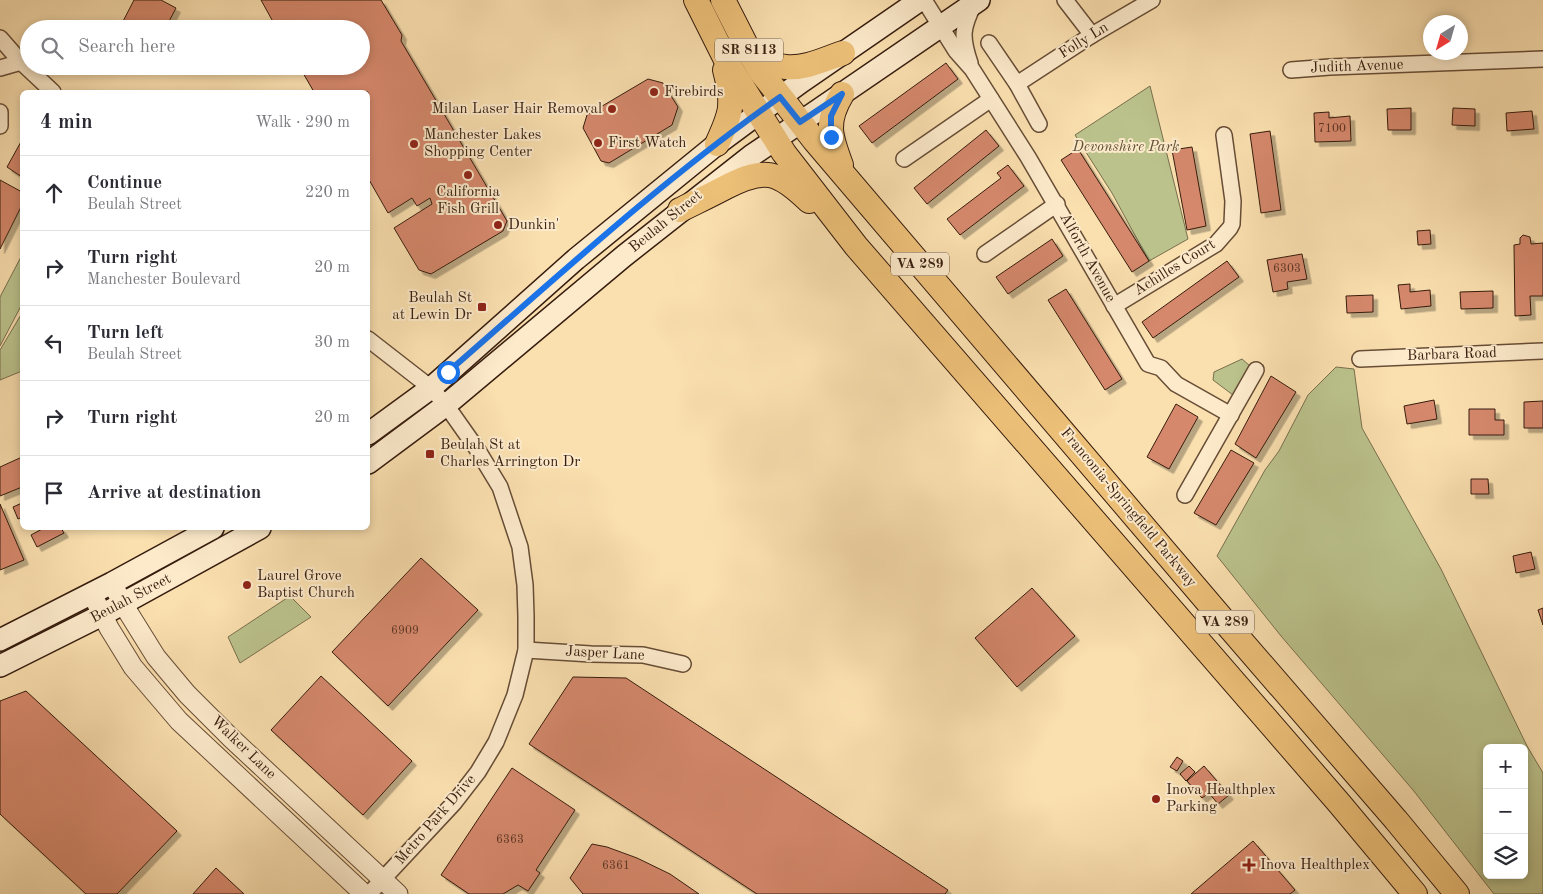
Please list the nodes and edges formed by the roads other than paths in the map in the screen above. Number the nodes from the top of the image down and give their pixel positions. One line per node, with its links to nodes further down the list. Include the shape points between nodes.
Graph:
1 (696, 0): 11 (main road, SR 8113)
2 (723, 0): 13 (main road, SR 8113)
3 (922, 0): 7 (street, Alforth Avenue); 12 (main road, Beulah Street)
4 (1066, 0): 8 (street)
5 (1152, 0): 8 (street, Folly Ln)
6 (976, 2): 7 (main road, Beulah Street); 18 (street, Alforth Avenue, via 965,23 963,38)
7 (940, 26): 18 (street, Alforth Avenue); 23 (main road, Beulah Street)
8 (1092, 35): 21 (street, Folly Ln)
9 (0, 39): 15 (street)
10 (988, 43): 21 (street)
11 (718, 47): 27 (main road, SR 8113); 33 (main road, via 731,101 727,123)
12 (843, 53): 13 (main road, via 786,67); 24 (main road, Beulah Street)
13 (752, 57): 24 (main road, SR 8113)
14 (1543, 60): 19 (street, Judith Avenue)
15 (20, 61)
16 (20, 62): 17 (street)
17 (0, 68)
18 (972, 69): 25 (street, Alforth Avenue)
19 (1291, 70)
20 (35, 75): 22 (street)
21 (1017, 84): 29 (street)
22 (51, 90)
23 (842, 94): 28 (main road, Beulah Street); 35 (main road, via 831,116 830,129)
24 (780, 97): 27 (main road, Beulah Street); 28 (main road, SR 8113)
25 (991, 98): 34 (street); 36 (street, Alforth Avenue)
26 (0, 112): 30 (street)
27 (758, 112): 32 (main road, SR 8113); 33 (main road, Beulah Street)
28 (800, 122): 32 (main road, Beulah Street); 35 (main road, Franconia-Springfield Parkway / VA 289)
29 (1039, 124)
30 (0, 126)
31 (1224, 135): 40 (street, Achilles Court, via 1233,201 1230,228 1216,244)
32 (775, 139): 37 (main road, Beulah Street); 38 (main road, VA 289)
33 (717, 144): 45 (main road, Beulah Street, via 584,253)
34 (904, 159)
35 (846, 178): 66 (main road, Franconia-Springfield Parkway / VA 289)
36 (1057, 204): 39 (street); 40 (street, Alforth Avenue)
37 (680, 210): 38 (main road, via 748,176 769,175 796,188); 46 (main road, Beulah Street)
38 (856, 246): 65 (main road, VA 289)
39 (985, 254)
40 (1114, 306): 47 (street, Alforth Avenue, via 1148,364 1162,368 1176,384)
41 (370, 341): 45 (street, Metro Park Drive)
42 (1543, 352): 43 (street, Barbara Road)
43 (1360, 359)
44 (1256, 370): 47 (street)
45 (431, 388): 46 (street, Metro Park Drive); 48 (main road, Beulah Street)
46 (446, 405): 49 (main road, Beulah Street); 58 (street, Metro Park Drive, via 500,487 520,547 525,585)
47 (1231, 415): 50 (street)
48 (370, 433)
49 (370, 462)
50 (1185, 495)
51 (209, 530): 53 (main road, Beulah Street)
52 (256, 530): 55 (main road, Beulah Street)
53 (112, 583): 54 (main road, Beulah Street); 55 (street, Walker Lane)
54 (92, 594): 56 (street, Walker Lane); 57 (main road, Beulah Street)
55 (123, 604): 56 (main road, Beulah Street); 61 (street, Walker Lane, via 156,657 188,694)
56 (102, 615): 60 (main road, Beulah Street); 62 (street, Walker Lane, via 133,667 179,721)
57 (0, 640)
58 (526, 650): 59 (street, Jasper Lane, via 643,655); 61 (street, Metro Park Drive, via 515,695 496,742 478,772 454,803)
59 (683, 664)
60 (0, 666)
61 (382, 880): 63 (street, Metro Park Drive); 64 (street, Walker Lane)
62 (364, 894)
63 (369, 894)
64 (398, 894)
65 (1415, 894)
66 (1457, 894)

